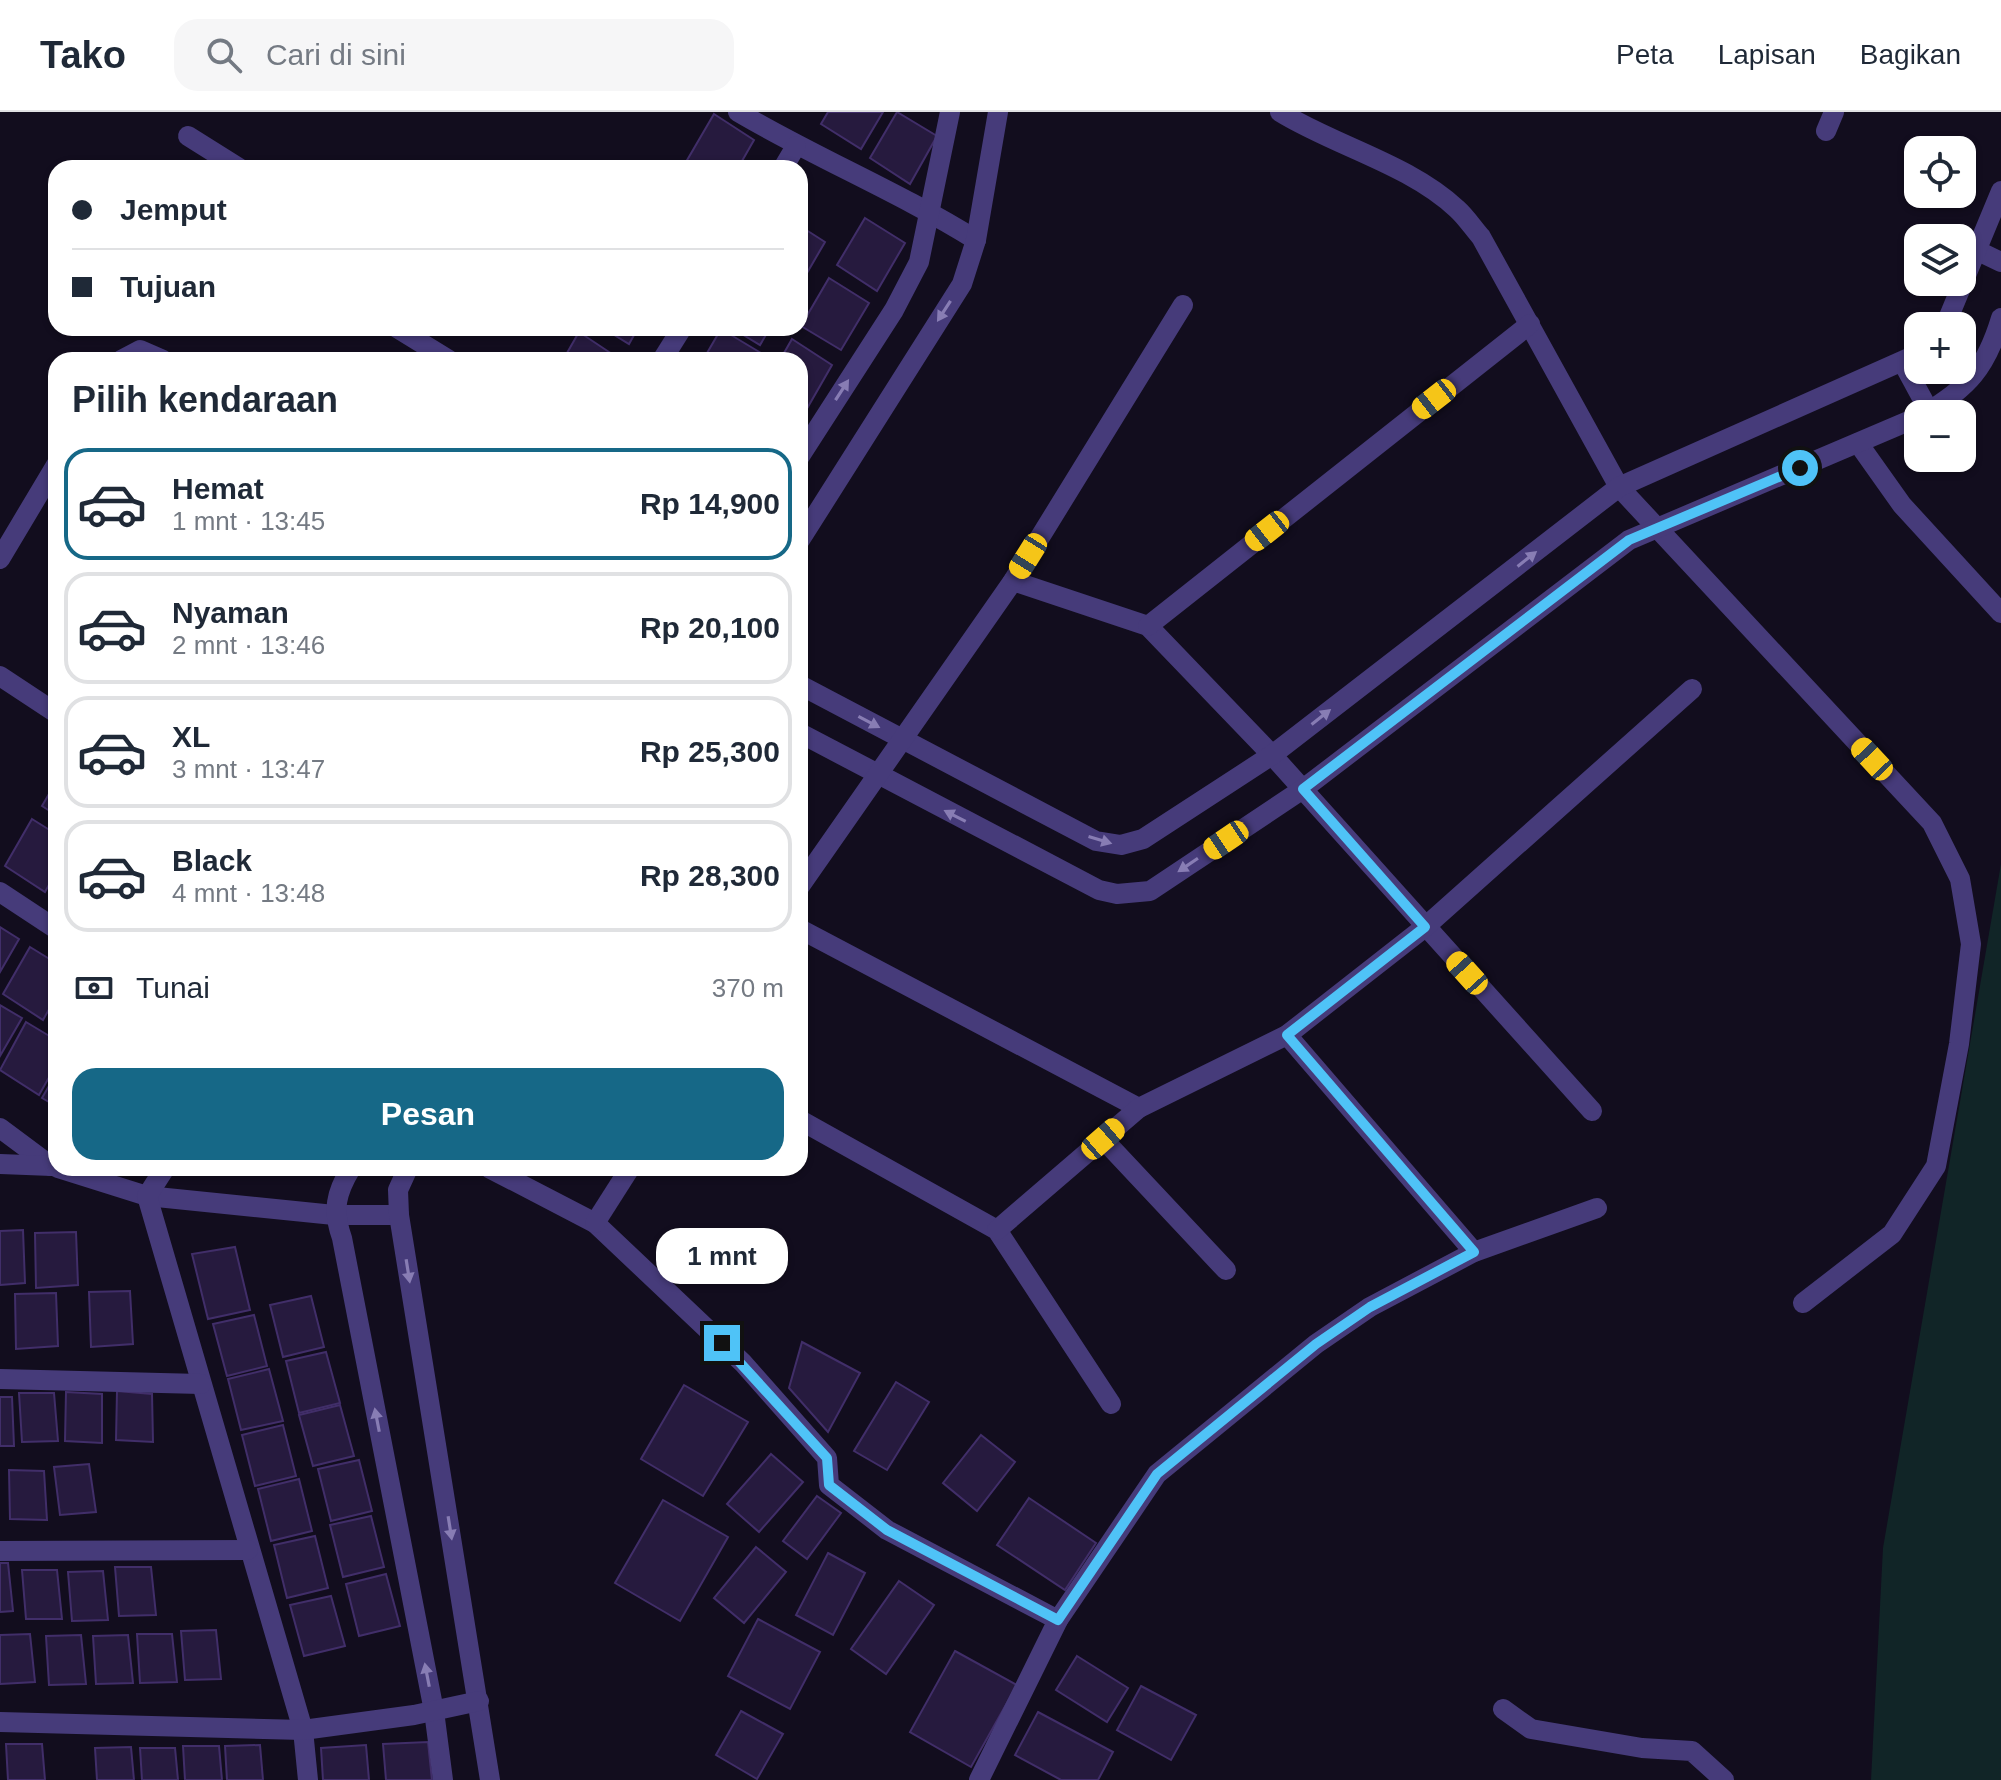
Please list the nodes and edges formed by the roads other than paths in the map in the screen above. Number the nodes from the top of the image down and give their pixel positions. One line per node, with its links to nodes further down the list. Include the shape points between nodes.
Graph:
1 (738, 112): 6 (street)
2 (950, 112): 10 (street)
3 (998, 112): 11 (street)
4 (1280, 112): 16 (street, via 1395,170 1458,209 1481,237)
5 (188, 136): 7 (street)
6 (796, 146): 8 (street); 10 (street)
7 (226, 160)
8 (788, 160)
9 (2001, 191): 12 (street)
10 (932, 213): 11 (street); 23 (street, one-way to 10, via 894,310 919,262)
11 (976, 240): 26 (street, one-way to 26, via 962,284)
12 (1976, 250): 13 (street)
13 (2001, 262)
14 (1183, 305): 29 (street)
15 (2001, 318): 20 (street, via 1993,345 1971,380)
16 (1530, 324): 24 (street); 31 (street)
17 (410, 336): 18 (street)
18 (436, 352)
19 (1904, 362): 24 (street)
20 (1949, 400)
21 (1904, 423): 22 (street)
22 (1858, 443): 27 (street); 30 (street, via 1902,505)
23 (808, 444)
24 (1619, 487): 27 (street); 38 (street, one-way to 24)
25 (48, 494): 28 (street)
26 (808, 527)
27 (1656, 529): 40 (street, via 1629,540); 69 (street, via 1932,823 1960,879 1971,944 1936,1166 1892,1234)
28 (0, 559)
29 (1013, 581): 31 (street); 37 (street)
30 (2001, 613)
31 (1148, 626): 38 (street)
32 (0, 676): 35 (street)
33 (808, 689): 37 (street, one-way to 37)
34 (1692, 689): 44 (street)
35 (48, 708)
36 (808, 738): 39 (street)
37 (902, 740): 38 (street, one-way to 38, via 1096,841 1121,845 1143,839); 39 (street)
38 (1272, 755): 40 (street)
39 (876, 776): 40 (street, one-way to 39, via 1150,891 1117,894 1099,890); 41 (street)
40 (1303, 789): 44 (street)
41 (808, 874)
42 (0, 892): 43 (street)
43 (48, 924)
44 (1425, 927): 46 (street); 48 (street)
45 (808, 933): 47 (street)
46 (1287, 1035): 47 (street); 67 (street)
47 (1139, 1108): 51 (street)
48 (1592, 1111)
49 (808, 1124): 66 (street)
50 (0, 1128): 52 (street)
51 (1103, 1139): 66 (street); 68 (street)
52 (48, 1162)
53 (0, 1164): 54 (street)
54 (48, 1167)
55 (84, 1176): 61 (street)
56 (160, 1176): 61 (street)
57 (346, 1176): 63 (street)
58 (404, 1176): 64 (street, via 398,1190)
59 (504, 1176): 65 (street)
60 (625, 1176): 65 (street)
61 (147, 1196): 63 (street); 71 (street)
62 (1597, 1208): 67 (street)
63 (334, 1215): 64 (street); 78 (street, one-way to 63)
64 (399, 1215): 76 (street, one-way to 76)
65 (595, 1223): 75 (street, via 754,1375 827,1458 829,1485 887,1530)
66 (997, 1230): 72 (street)
67 (1474, 1252): 75 (street, via 1370,1307 1316,1344 1157,1474)
68 (1226, 1270)
69 (1803, 1303)
70 (0, 1379): 71 (street)
71 (201, 1384): 73 (street)
72 (1111, 1404)
73 (248, 1550): 74 (street); 80 (street)
74 (0, 1551)
75 (1058, 1620): 84 (street)
76 (479, 1701): 78 (street); 83 (street)
77 (1503, 1709): 85 (street, via 1531,1729 1692,1751)
78 (434, 1711): 80 (street); 82 (street)
79 (0, 1722): 80 (street)
80 (303, 1730): 81 (street)
81 (308, 1780)
82 (443, 1780)
83 (490, 1780)
84 (979, 1780)
85 (1724, 1780)

